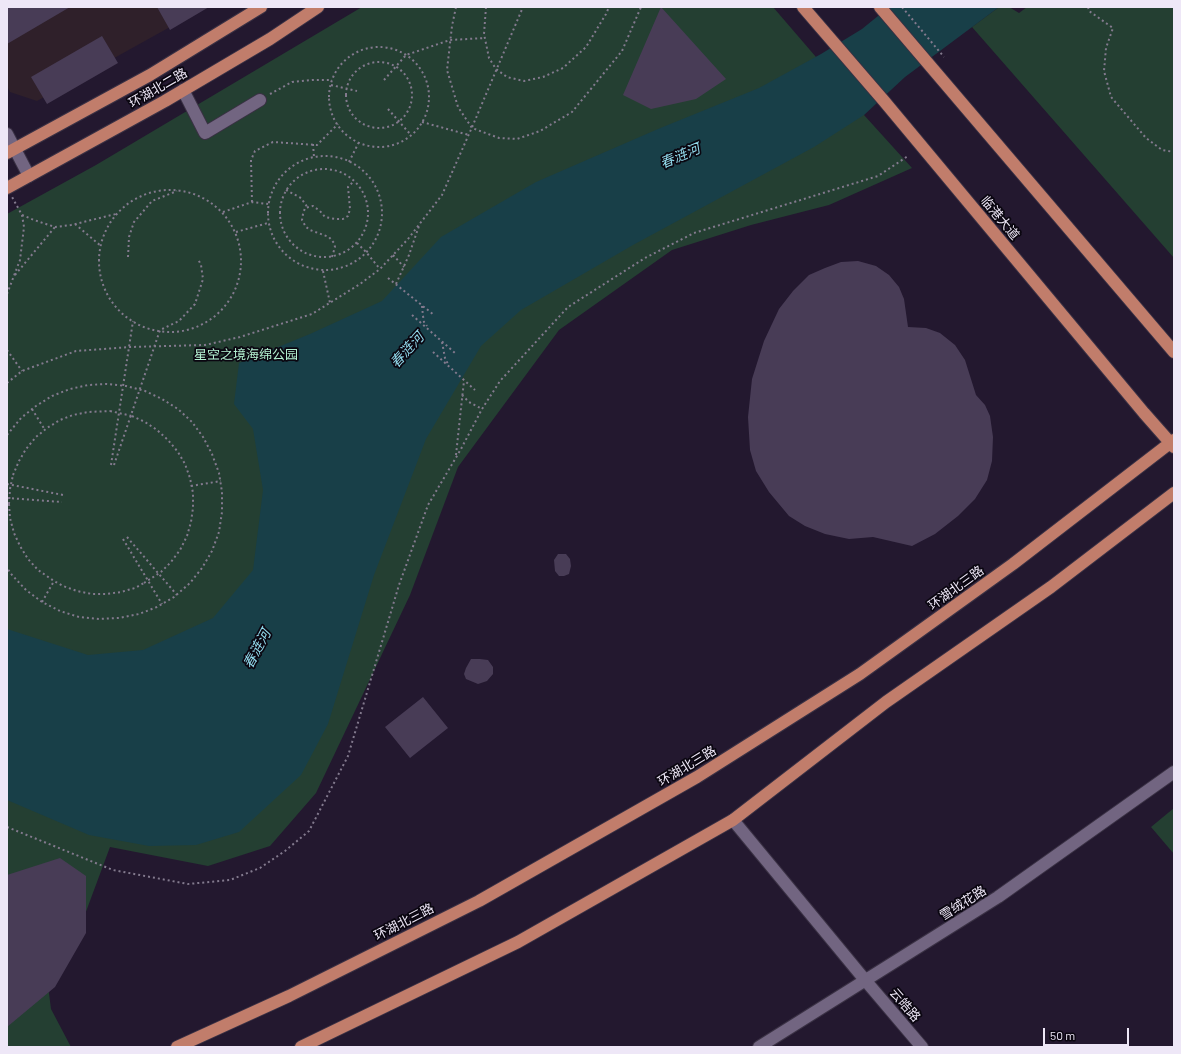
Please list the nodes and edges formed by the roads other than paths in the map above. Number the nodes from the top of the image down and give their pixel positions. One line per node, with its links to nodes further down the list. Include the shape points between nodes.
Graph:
1 (261, 7): 8 (main road, 环湖北二路, via 150,75)
2 (318, 7): 5 (main road, 环湖北二路, via 270,39)
3 (803, 7): 12 (main road, 临港大道)
4 (880, 7): 11 (main road)
5 (183, 90): 6 (street, via 205,133); 9 (main road, 环湖北二路)
6 (260, 100)
7 (7, 134): 8 (street)
8 (11, 151): 9 (street)
9 (29, 176): 10 (main road, 环湖北二路)
10 (9, 192)
11 (1174, 352)
12 (1173, 443): 17 (main road, 环湖北三路, via 1013,564 860,674 697,777 479,901 289,996)
13 (1174, 493): 15 (main road, via 1051,587 886,702)
14 (1174, 772): 16 (street, 雪绒花路, via 998,897)
15 (733, 820): 16 (street, 云皓路); 18 (main road, via 518,942)
16 (865, 980): 19 (street, 雪绒花路); 20 (street, 云皓路)
17 (177, 1047)
18 (301, 1047)
19 (759, 1047)
20 (922, 1047)

